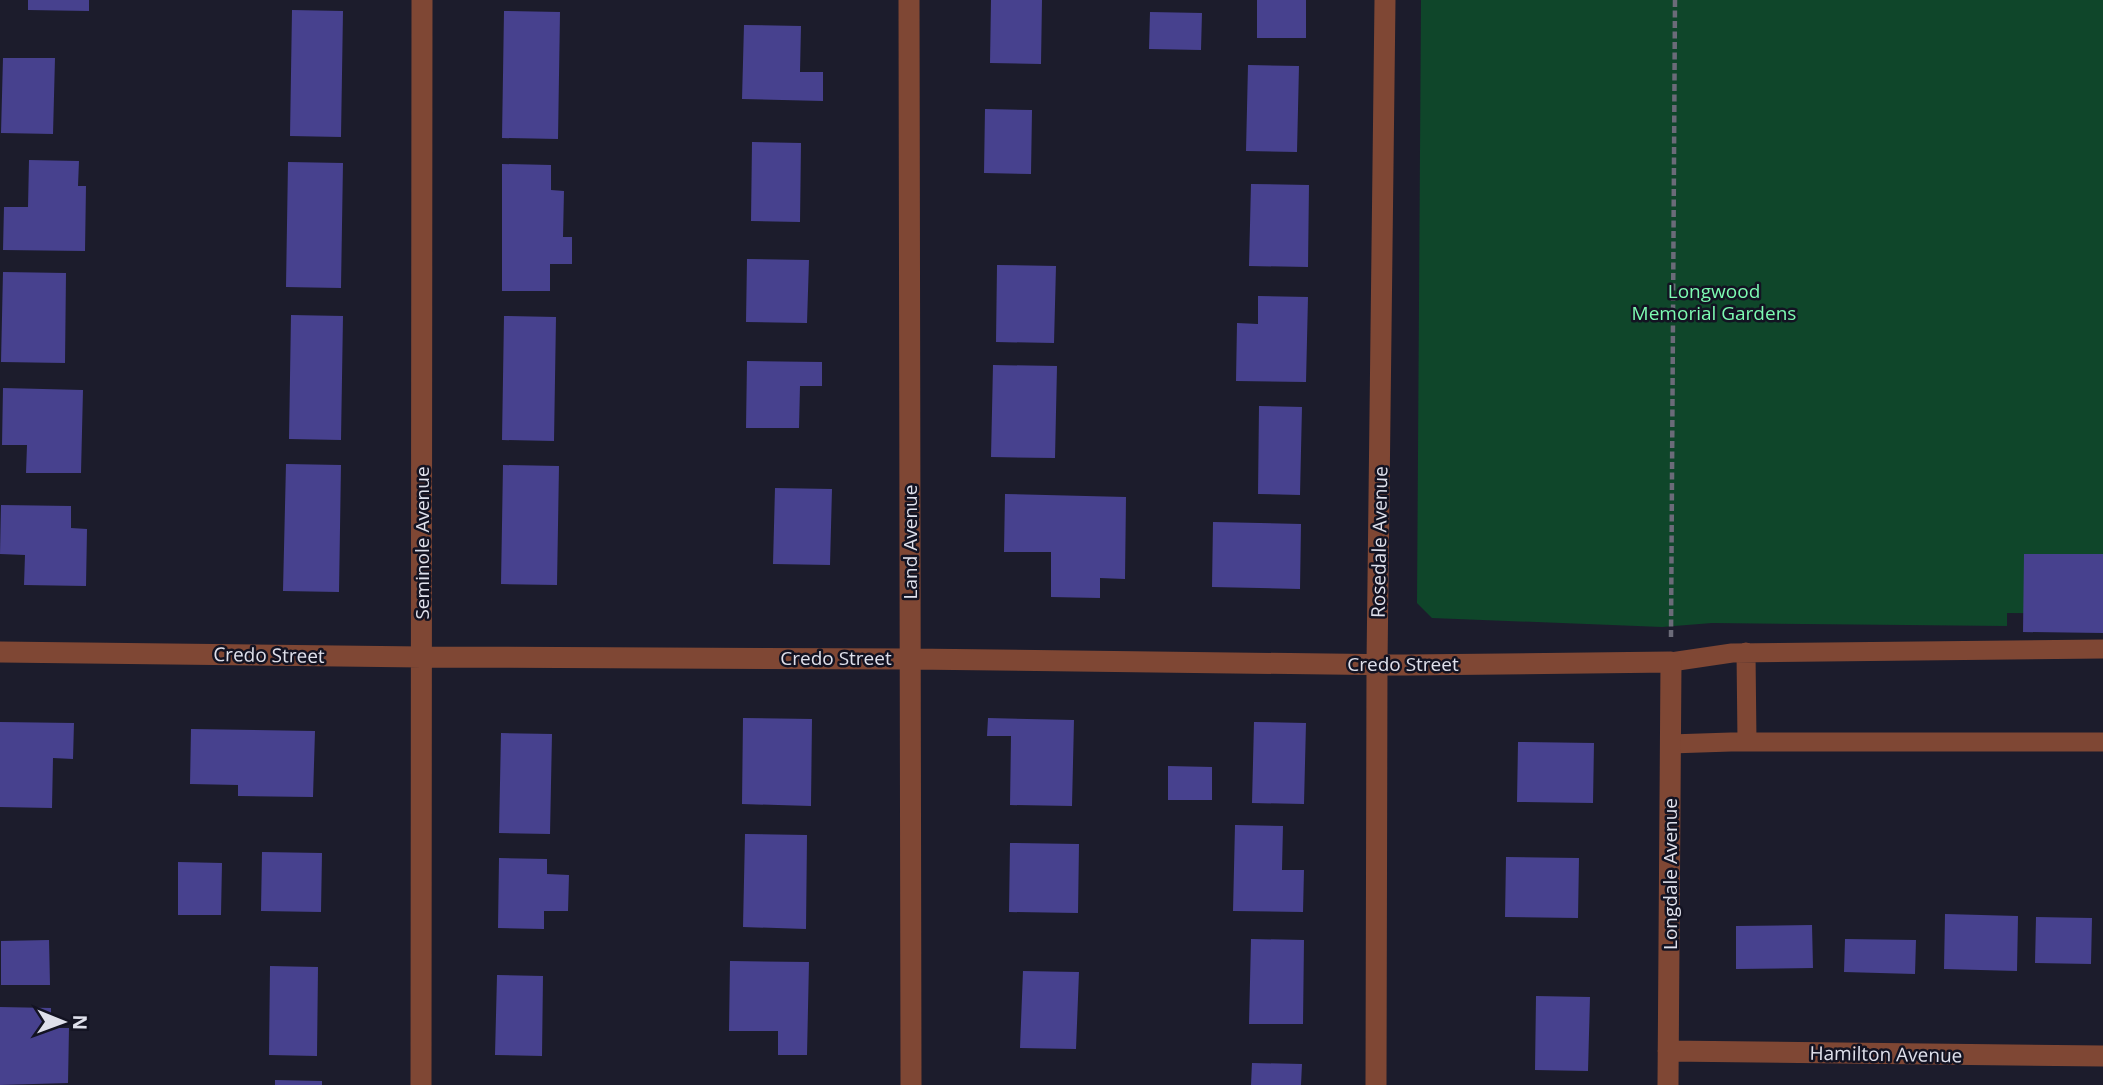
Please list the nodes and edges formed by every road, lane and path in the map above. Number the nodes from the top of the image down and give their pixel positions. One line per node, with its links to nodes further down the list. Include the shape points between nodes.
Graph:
1 (422, 0): 8 (street, Seminole Avenue)
2 (909, 0): 9 (street, Land Avenue)
3 (1385, 0): 11 (street, Rosedale Avenue)
4 (1675, 0): 10 (path)
5 (2103, 649): 7 (lane)
6 (0, 652): 8 (street, Credo Street)
7 (1746, 652): 10 (lane); 12 (lane)
8 (422, 657): 9 (street, Credo Street); 17 (street, Seminole Avenue)
9 (911, 659): 11 (street, Credo Street); 18 (street, Land Avenue)
10 (1671, 662): 11 (street, Credo Street); 14 (street, Longdale Avenue)
11 (1377, 664): 19 (street, Rosedale Avenue)
12 (1747, 742): 13 (lane); 14 (lane)
13 (2103, 742)
14 (1670, 744): 15 (street, Longdale Avenue)
15 (1668, 1051): 16 (street, Hamilton Avenue); 20 (street, Longdale Avenue)
16 (2103, 1056)
17 (421, 1085)
18 (911, 1085)
19 (1376, 1085)
20 (1668, 1085)

